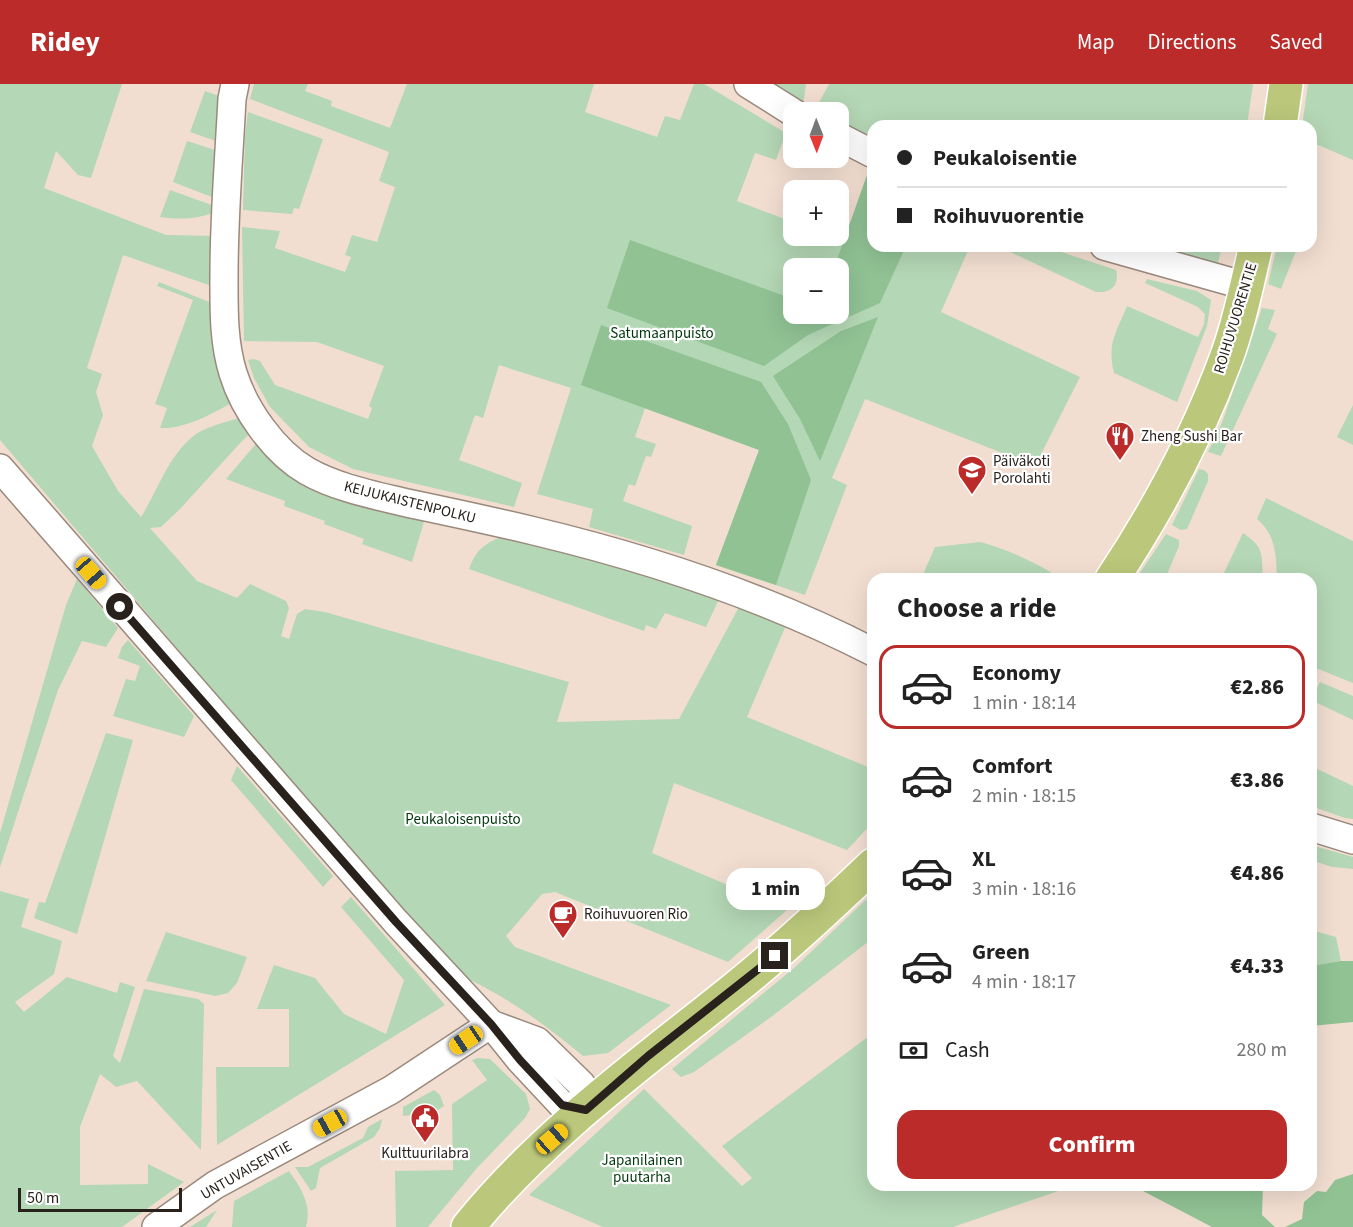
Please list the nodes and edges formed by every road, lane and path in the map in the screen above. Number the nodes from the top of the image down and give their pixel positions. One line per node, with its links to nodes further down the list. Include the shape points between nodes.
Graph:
1 (235, 84): 13 (street, KEIJUKAISTENPOLKU, via 224,247 226,348 248,404 283,454 308,472 361,492 584,543 689,574)
2 (748, 84): 4 (street)
3 (1286, 84): 5 (main road)
4 (783, 105)
5 (1281, 120)
6 (849, 142): 7 (street)
7 (867, 151)
8 (1125, 252): 10 (street)
9 (1254, 252): 10 (main road, ROIHUVUORENTIE)
10 (1246, 286): 12 (main road, ROIHUVUORENTIE, via 1227,356 1199,423 1158,506)
11 (0, 468): 17 (street, via 375,898)
12 (1116, 573)
13 (867, 649)
14 (1317, 829): 15 (street)
15 (1353, 840)
16 (867, 871): 18 (main road, via 775,956)
17 (491, 1024): 18 (street, via 537,1041 582,1085); 19 (street, UNTUVAISENTIE, via 391,1090 215,1185)
18 (586, 1110): 20 (main road, via 496,1193)
19 (156, 1227)
20 (468, 1227)

